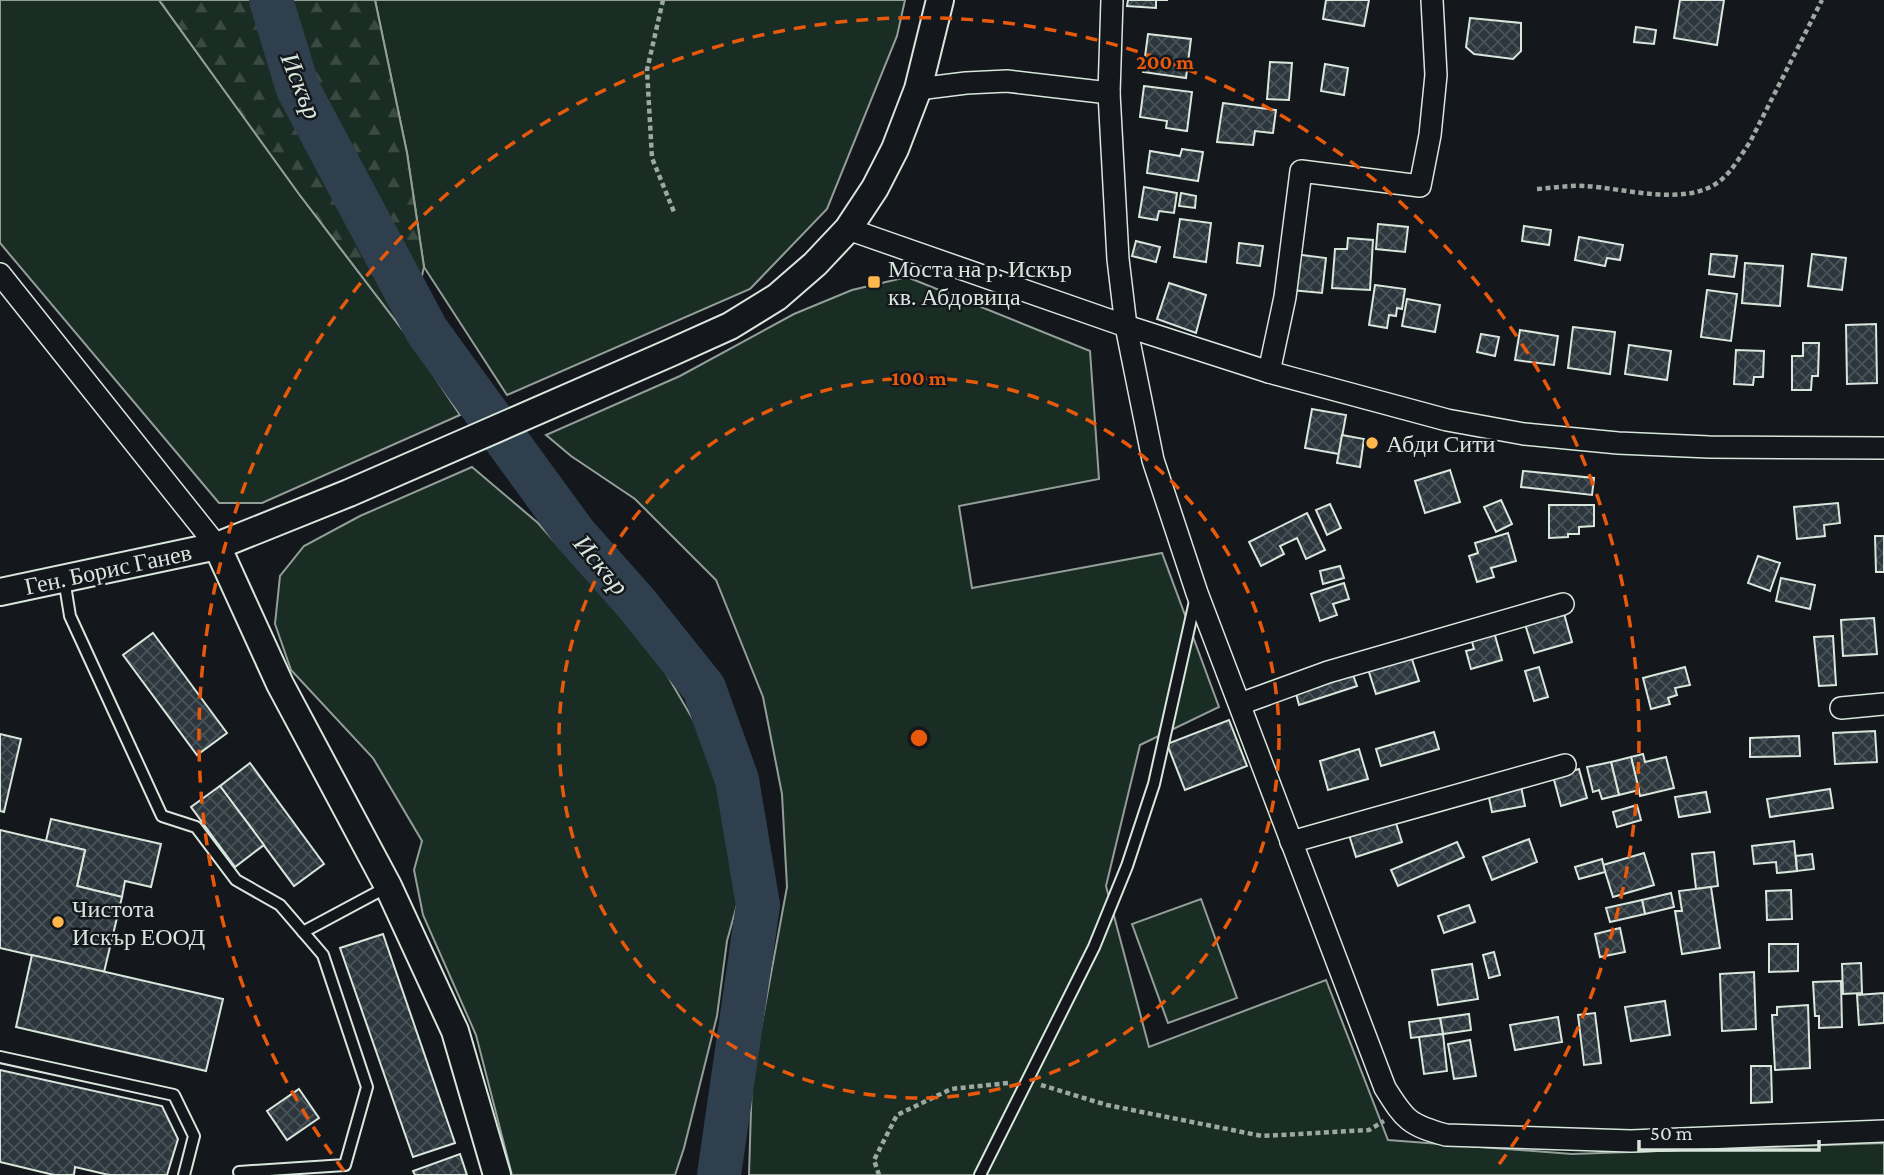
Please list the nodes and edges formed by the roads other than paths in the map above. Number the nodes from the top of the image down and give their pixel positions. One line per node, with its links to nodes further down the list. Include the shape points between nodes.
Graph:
1 (940, 0): 4 (street, Ген. Борис Ганев)
2 (1112, 0): 5 (street)
3 (1433, 0): 9 (street, via 1436,75 1420,186 1301,171 1285,297)
4 (918, 89): 5 (street, via 1007,82); 6 (street, Ген. Борис Ганев, via 895,149)
5 (1109, 93): 8 (street)
6 (848, 229): 8 (street); 11 (street, Ген. Борис Ганев, via 777,297 730,326)
7 (0, 274): 11 (street)
8 (1126, 326): 9 (street); 14 (street, via 1153,460)
9 (1269, 372): 10 (street, via 1447,420 1524,434 1709,447)
10 (1884, 448)
11 (217, 546): 12 (street, Ген. Борис Ганев); 21 (street, via 280,684)
12 (64, 579): 13 (street, Ген. Борис Ганев); 22 (lane, via 70,616 162,817 196,827 236,880 281,905)
13 (0, 592)
14 (1197, 593): 16 (street); 28 (lane, via 1154,784 1127,866 1094,947)
15 (1563, 604): 16 (street, via 1328,673)
16 (1240, 704): 20 (street)
17 (1884, 704): 18 (street)
18 (1841, 708)
19 (1564, 765): 20 (street)
20 (1291, 842): 24 (street, via 1385,1088 1419,1128 1446,1135 1642,1141)
21 (388, 886): 22 (lane); 27 (street, via 455,1031)
22 (303, 932): 25 (lane, via 323,955 368,1087 345,1165)
23 (0, 1057): 26 (lane, via 174,1095 194,1136)
24 (1884, 1131)
25 (239, 1172)
26 (184, 1175)
27 (497, 1175)
28 (980, 1175)

